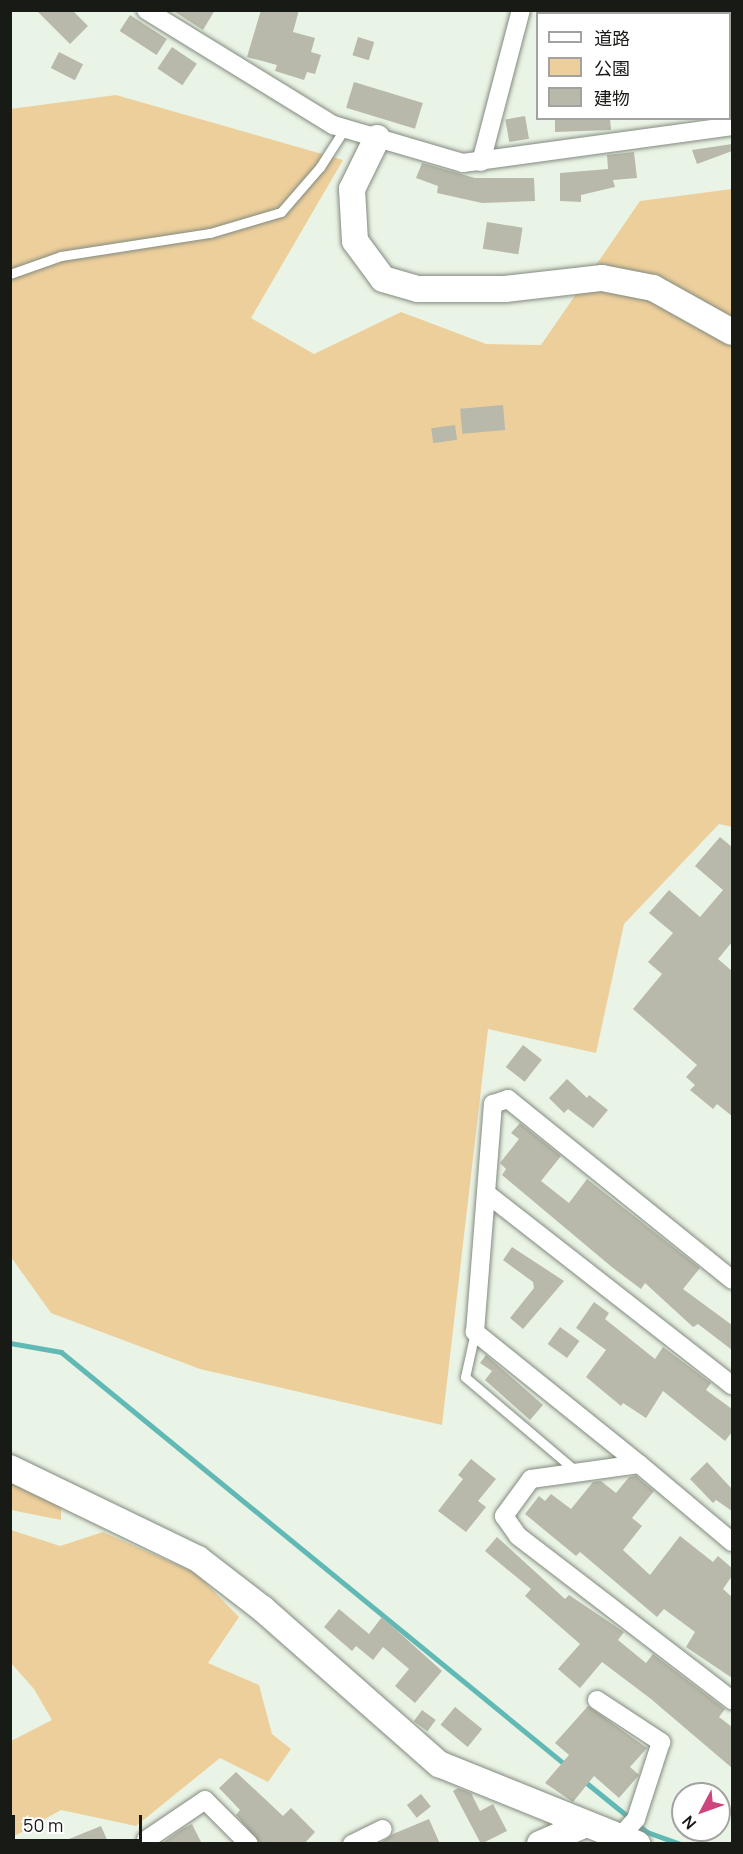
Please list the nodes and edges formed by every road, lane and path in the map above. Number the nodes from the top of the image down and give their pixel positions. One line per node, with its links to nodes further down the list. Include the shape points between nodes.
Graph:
1 (146, 10): 4 (street, via 333,125)
2 (520, 12): 6 (street)
3 (732, 126): 6 (street)
4 (345, 128): 5 (street); 7 (lane, via 320,167 280,212 210,233 61,256)
5 (377, 138): 6 (street, via 463,163); 8 (street, via 352,189 356,241 383,279 418,289 505,289 602,278 653,288)
6 (481, 162)
7 (10, 274)
8 (732, 332)
9 (486, 1193): 10 (street, via 493,1104 508,1100); 11 (street); 12 (street)
10 (732, 1280)
11 (475, 1332): 13 (street); 15 (lane, via 465,1377)
12 (732, 1385)
13 (639, 1464): 15 (street); 16 (street)
14 (10, 1468): 19 (street, via 198,1559 263,1609 439,1764)
15 (577, 1473): 18 (street, via 531,1479 504,1516 518,1536)
16 (732, 1542)
17 (597, 1700): 21 (street, via 661,1742)
18 (732, 1700)
19 (584, 1825): 21 (street); 25 (street)
20 (383, 1829): 24 (street)
21 (631, 1835)
22 (148, 1844): 23 (street, via 146,1840 205,1800)
23 (249, 1844)
24 (352, 1844)
25 (540, 1844)

